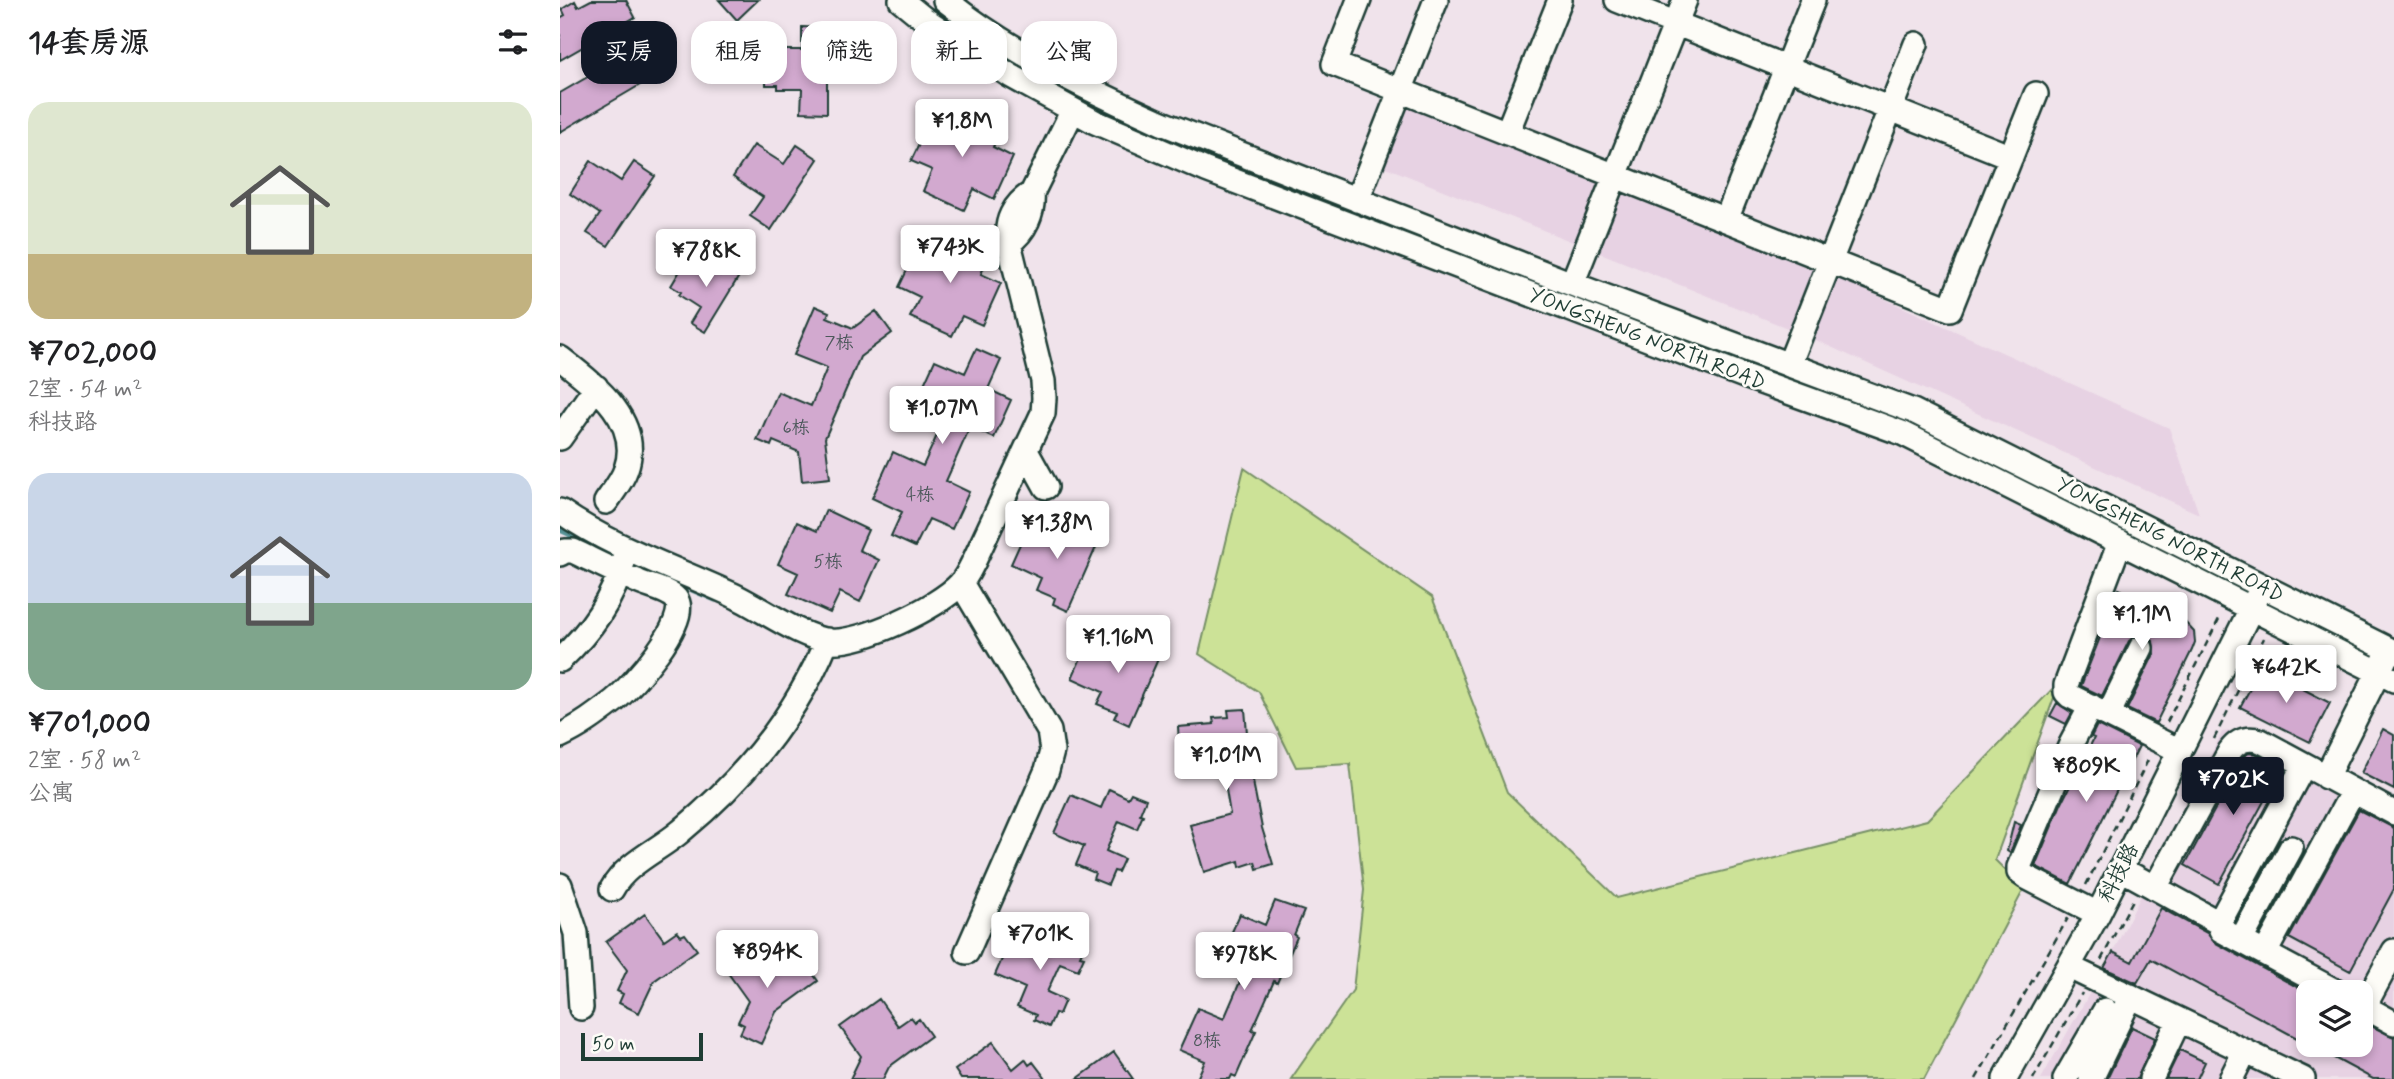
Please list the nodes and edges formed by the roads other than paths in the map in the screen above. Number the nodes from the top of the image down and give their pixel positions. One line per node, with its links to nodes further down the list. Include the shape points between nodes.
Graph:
1 (901, 0): 15 (street, YONGSHENG NORTH ROAD, via 1011,76)
2 (945, 0): 19 (street, YONGSHENG NORTH ROAD, via 1024,54 1099,94)
3 (1359, 0): 12 (street, via 1334,64)
4 (1436, 0): 12 (street)
5 (1559, 0): 16 (street)
6 (1617, 0): 9 (street)
7 (1685, 0): 9 (street)
8 (1813, 0): 11 (street)
9 (1676, 23): 11 (street); 18 (street)
10 (1916, 44): 14 (street)
11 (1786, 67): 14 (street); 20 (street)
12 (1400, 90): 16 (street); 19 (street)
13 (2036, 94): 17 (street)
14 (1891, 108): 17 (street); 21 (street)
15 (1073, 110): 27 (street, via 1032,193 1033,207 1019,236 1009,243 1043,381 1043,413); 31 (street, YONGSHENG NORTH ROAD, via 1219,175 1902,433)
16 (1507, 133): 18 (street)
17 (2011, 157): 21 (street, via 1950,309)
18 (1615, 176): 20 (street); 22 (street)
19 (1357, 200): 22 (street, YONGSHENG NORTH ROAD)
20 (1726, 220): 21 (street)
21 (1830, 261): 24 (street)
22 (1572, 284): 24 (street, YONGSHENG NORTH ROAD)
23 (560, 358): 25 (street)
24 (1789, 365): 36 (street, YONGSHENG NORTH ROAD, via 1913,411)
25 (596, 387): 26 (street); 29 (street, via 620,416 629,437 626,472)
26 (560, 438)
27 (1026, 451): 28 (street); 35 (street)
28 (1046, 487)
29 (606, 502)
30 (560, 510): 32 (street)
31 (2120, 542): 37 (street, YONGSHENG NORTH ROAD); 43 (street, via 2066,688 2068,695)
32 (626, 549): 34 (street); 38 (street)
33 (560, 555): 34 (street, via 573,551)
34 (620, 574): 41 (street, via 596,622); 44 (street, via 669,594 677,601 678,619 617,698)
35 (961, 583): 38 (street, via 943,598 864,636); 59 (street, via 1049,731 1052,751)
36 (2263, 586): 37 (street, 科技路); 40 (street, YONGSHENG NORTH ROAD)
37 (2252, 608): 42 (street, YONGSHENG NORTH ROAD); 45 (street, 科技路)
38 (827, 640): 53 (street, via 788,716 739,777 680,832 627,870)
39 (2141, 648): 43 (street)
40 (2392, 651): 42 (street)
41 (560, 660)
42 (2386, 676): 47 (street)
43 (2099, 711): 45 (street); 55 (street, via 2071,744 2019,867 2025,877)
44 (560, 736)
45 (2180, 751): 51 (street, 科技路)
46 (2304, 765): 47 (street); 52 (street, via 2255,739 2234,745); 56 (street)
47 (2326, 777): 48 (street)
48 (2353, 791): 49 (street); 60 (street)
49 (2394, 813)
50 (2291, 848): 57 (street)
51 (2121, 869): 52 (street); 55 (street, 科技路)
52 (2155, 888): 56 (street)
53 (612, 889)
54 (561, 890): 62 (street, via 576,933)
55 (2098, 914): 61 (street, 科技路)
56 (2219, 923): 57 (street, via 2221,930)
57 (2241, 940): 60 (street)
58 (2394, 951): 64 (street)
59 (967, 952)
60 (2265, 953): 63 (street)
61 (2069, 967): 65 (street); 73 (street, 科技路)
62 (570, 976): 66 (street)
63 (2315, 980)
64 (2373, 987)
65 (2131, 996): 69 (street); 72 (street)
66 (581, 1008)
67 (2105, 1010): 72 (street)
68 (2373, 1012): 70 (street)
69 (2179, 1020): 71 (street); 75 (street)
70 (2394, 1023)
71 (2245, 1051): 76 (street); 77 (street)
72 (2090, 1065): 74 (street)
73 (2004, 1079)
74 (2065, 1079)
75 (2151, 1079)
76 (2231, 1079)
77 (2303, 1079)

